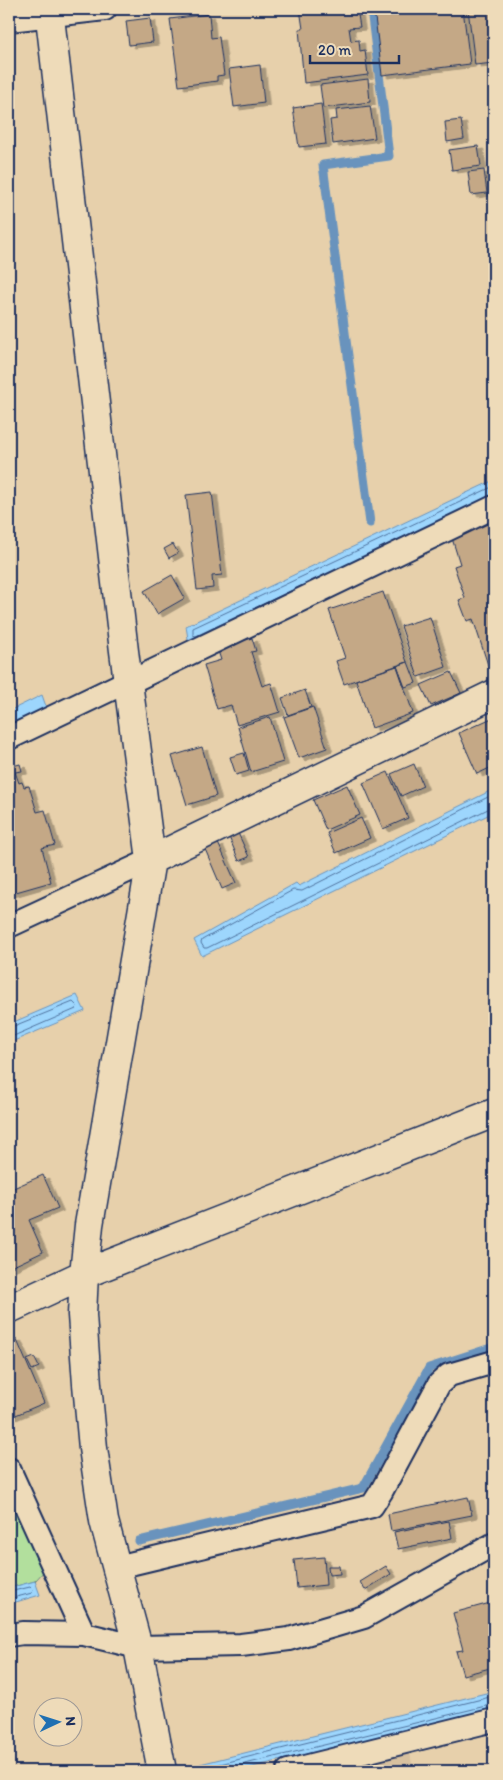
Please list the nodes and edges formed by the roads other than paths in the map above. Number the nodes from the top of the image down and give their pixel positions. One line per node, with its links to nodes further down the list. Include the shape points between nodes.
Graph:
1 (105, 9): 2 (street)
2 (50, 12): 3 (street); 5 (street)
3 (9, 20)
4 (494, 507): 5 (street)
5 (128, 682): 7 (street); 8 (street)
6 (494, 694): 8 (street)
7 (9, 738)
8 (151, 860): 9 (street); 11 (street, via 89,1226)
9 (9, 926)
10 (494, 1114): 11 (street)
11 (84, 1274): 12 (street); 16 (street, via 82,1315 93,1448 104,1521)
12 (9, 1309)
13 (494, 1362): 16 (street, via 449,1376 439,1384 372,1506)
14 (9, 1469): 18 (street)
15 (494, 1544): 19 (street, via 364,1617 289,1640 241,1645)
16 (117, 1568): 19 (street)
17 (9, 1634): 18 (street)
18 (84, 1634): 19 (street)
19 (138, 1647): 21 (street)
20 (494, 1720): 22 (street)
21 (162, 1771)
22 (288, 1771)

